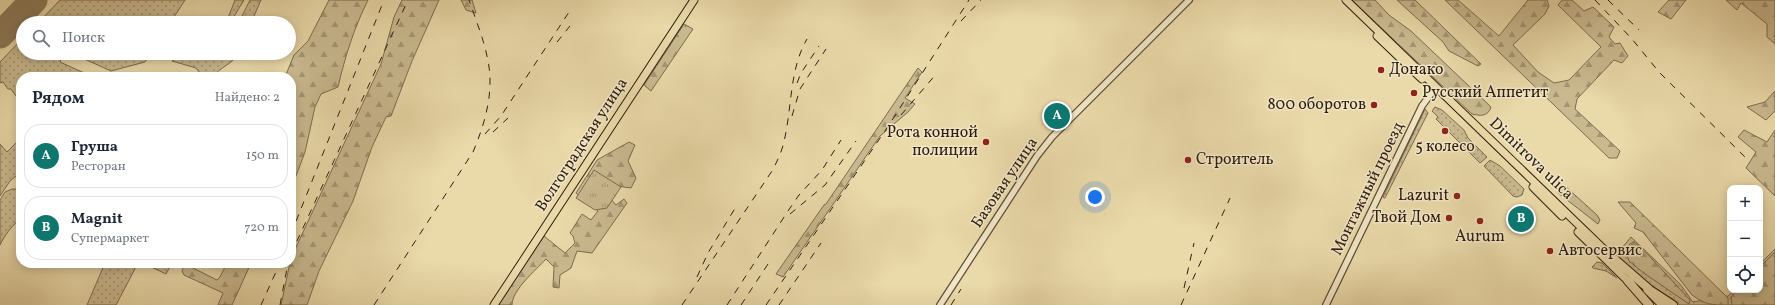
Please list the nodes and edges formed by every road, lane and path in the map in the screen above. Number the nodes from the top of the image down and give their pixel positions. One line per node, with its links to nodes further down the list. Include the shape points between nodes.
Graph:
1 (694, 0): 8 (main road, Волгоградская улица)
2 (1189, 0): 9 (street, Базовая улица, via 1052,137)
3 (1340, 0): 5 (main road, Dimitrova ulica, via 1402,62)
4 (1346, 0): 5 (main road, Dimitrova ulica)
5 (1435, 88): 6 (main road, Dimitrova ulica); 7 (main road, Dimitrova ulica); 10 (street, Монтажный проезд, via 1422,106)
6 (1611, 256): 12 (main road, Dimitrova ulica); 13 (highway, via 1650,290)
7 (1628, 281): 11 (highway)
8 (494, 305)
9 (940, 305)
10 (1326, 305)
11 (1651, 305)
12 (1662, 305)
13 (1673, 305)

